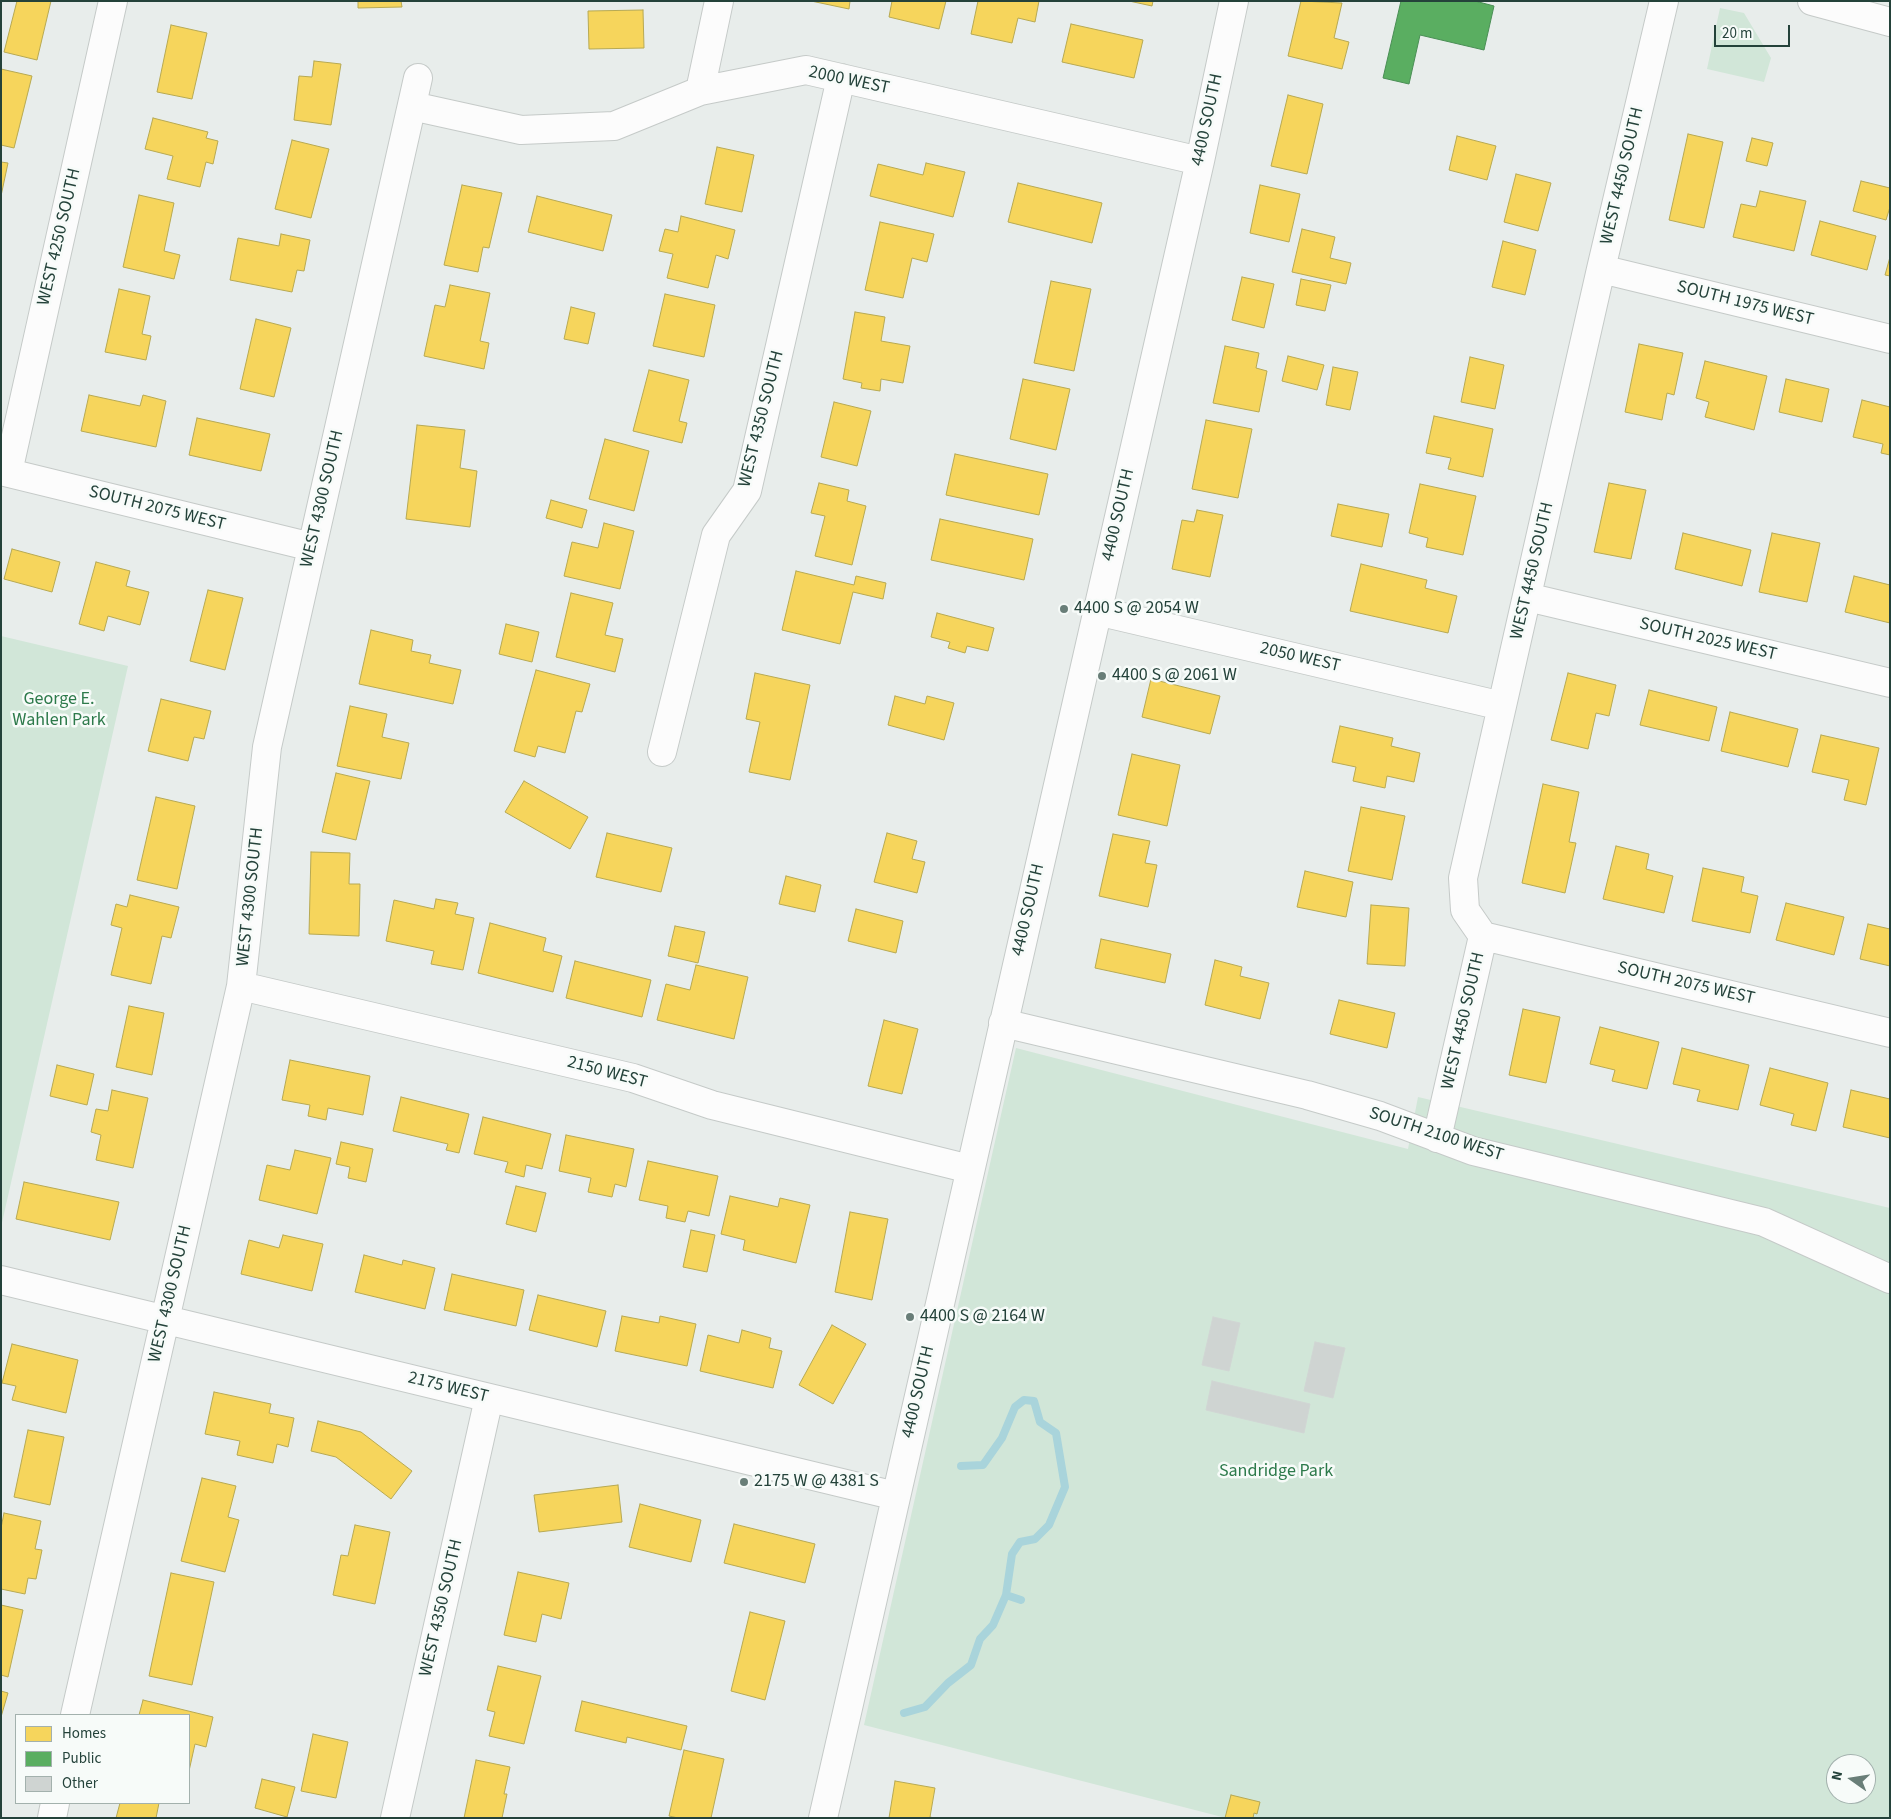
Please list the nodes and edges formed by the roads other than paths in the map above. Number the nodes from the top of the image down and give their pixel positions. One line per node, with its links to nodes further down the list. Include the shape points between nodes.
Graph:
1 (113, 1): 14 (street, WEST 4250 SOUTH)
2 (719, 1): 9 (street)
3 (1234, 1): 11 (street, 4400 SOUTH)
4 (1664, 1): 12 (street, WEST 4450 SOUTH)
5 (1812, 1): 6 (street)
6 (1890, 22)
7 (418, 78): 10 (street, WEST 4300 SOUTH)
8 (841, 78): 9 (street, 2000 WEST, via 806,70); 11 (street, 2000 WEST); 20 (street, WEST 4350 SOUTH, via 747,491 716,535)
9 (700, 91): 10 (street, 2000 WEST, via 614,126 521,130)
10 (412, 106): 15 (street, WEST 4300 SOUTH)
11 (1200, 161): 17 (street, 4400 SOUTH)
12 (1601, 269): 13 (street, SOUTH 1975 WEST); 16 (street, WEST 4450 SOUTH)
13 (1890, 339)
14 (4, 472): 15 (street, SOUTH 2075 WEST)
15 (312, 547): 22 (street, WEST 4300 SOUTH, via 267,747)
16 (1527, 597): 18 (street, SOUTH 2025 WEST); 19 (street, WEST 4450 SOUTH)
17 (1097, 611): 19 (street, 2050 WEST); 23 (street, 4400 SOUTH)
18 (1890, 682)
19 (1502, 706): 21 (street, WEST 4450 SOUTH, via 1463,878 1465,910)
20 (662, 752)
21 (1483, 936): 24 (street, SOUTH 2075 WEST); 25 (street, WEST 4450 SOUTH)
22 (241, 986): 26 (street, 2150 WEST, via 633,1078 712,1105); 29 (street, WEST 4300 SOUTH)
23 (1004, 1023): 25 (street, SOUTH 2100 WEST, via 1307,1095 1380,1116); 26 (street, 4400 SOUTH)
24 (1890, 1033)
25 (1438, 1138): 27 (street, SOUTH 2100 WEST, via 1473,1152 1764,1222)
26 (970, 1169): 31 (street, 4400 SOUTH)
27 (1890, 1279)
28 (1, 1280): 29 (street, 2175 WEST)
29 (165, 1319): 30 (street, 2175 WEST); 32 (street, WEST 4300 SOUTH)
30 (489, 1398): 31 (street, 2175 WEST); 35 (street, WEST 4350 SOUTH)
31 (896, 1496): 36 (street, 4400 SOUTH)
32 (75, 1714)
33 (56, 1804): 34 (street)
34 (52, 1818)
35 (395, 1818)
36 (823, 1818)

